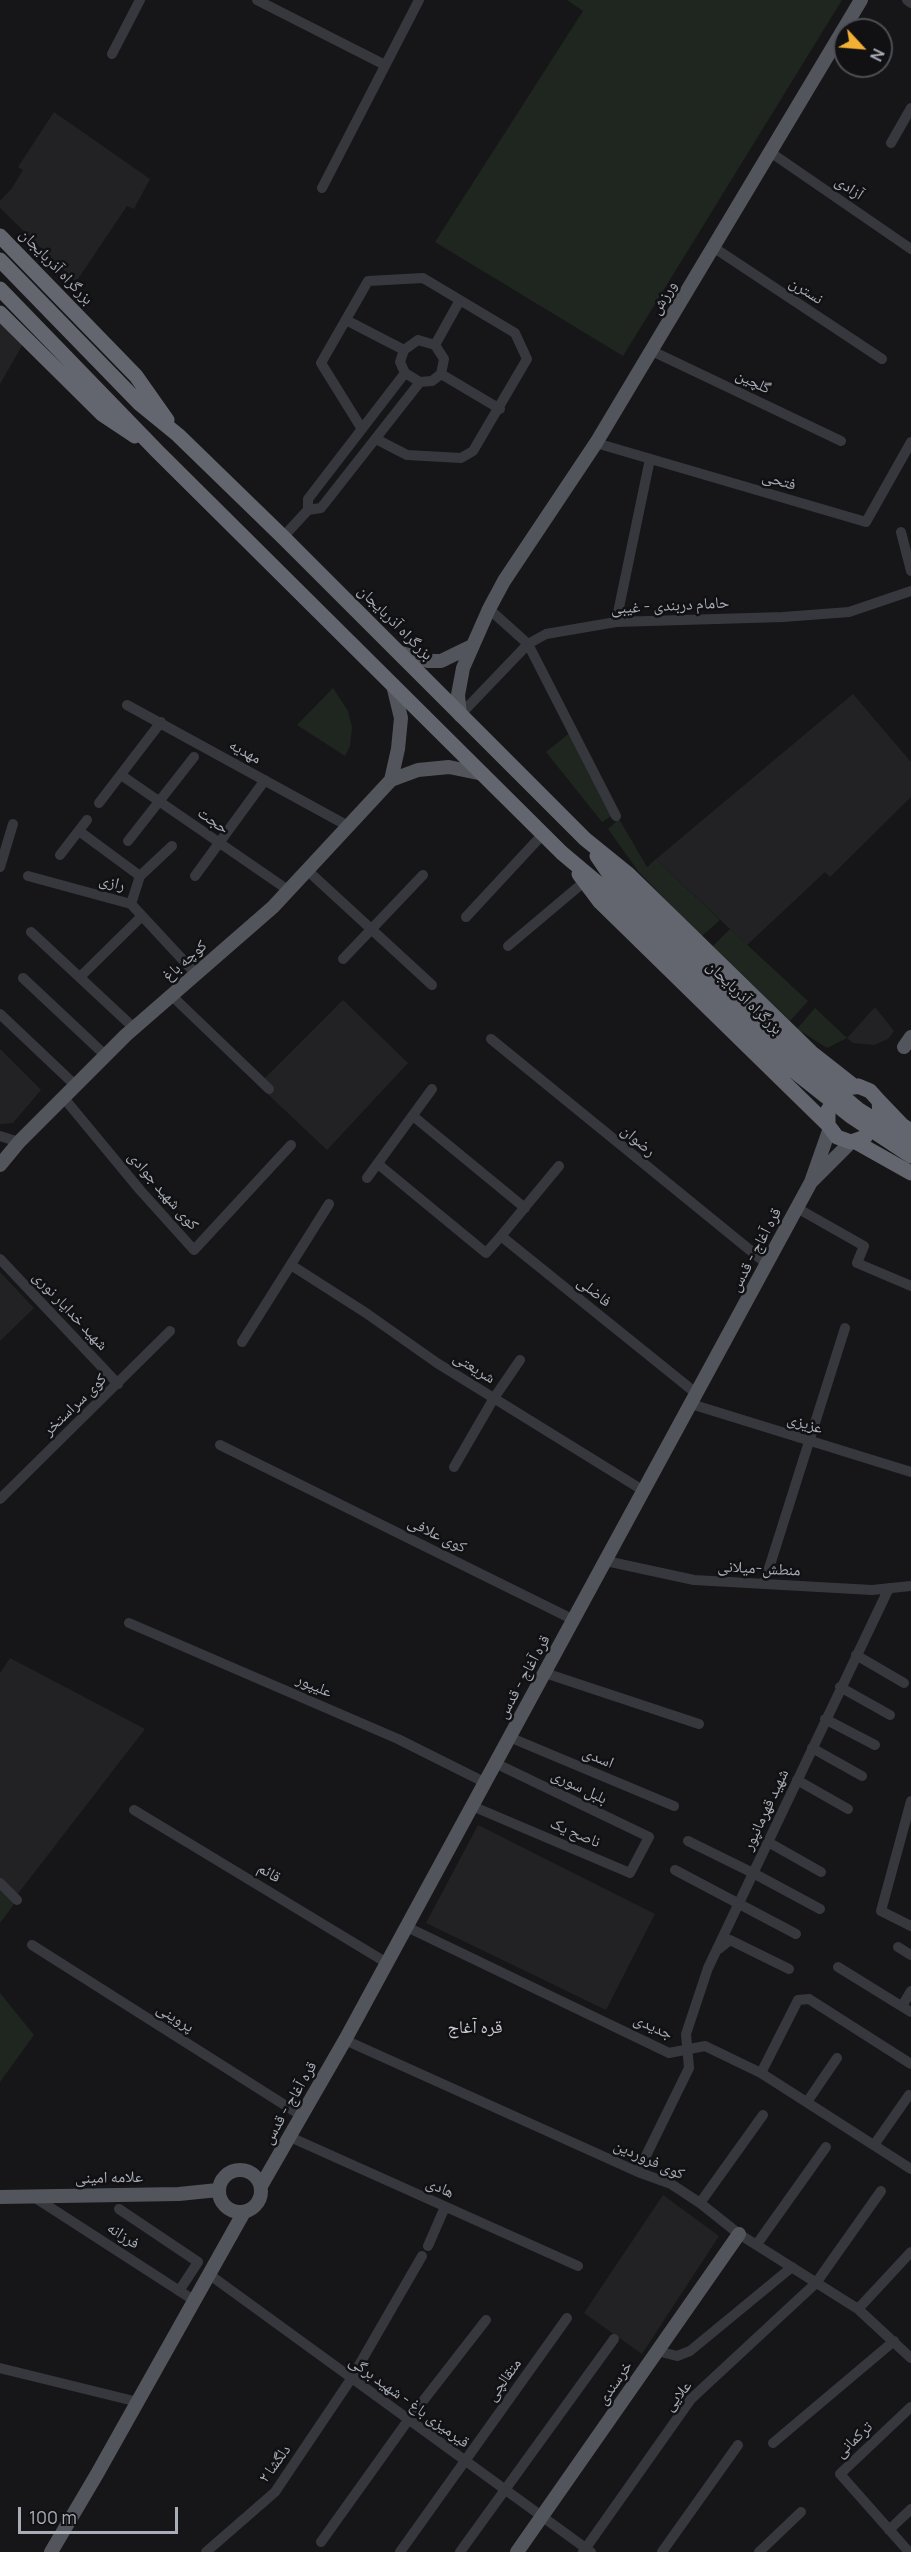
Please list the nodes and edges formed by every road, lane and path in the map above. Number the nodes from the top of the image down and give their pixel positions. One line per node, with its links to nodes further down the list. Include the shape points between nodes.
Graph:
1 (140, 0): 7 (street)
2 (257, 0): 8 (street)
3 (420, 0): 8 (street)
4 (861, 0): 11 (main road, ورزش)
5 (906, 0): 6 (street)
6 (911, 3)
7 (112, 54)
8 (385, 65): 12 (street)
9 (911, 108): 10 (street)
10 (891, 143)
11 (770, 152): 14 (main road, ورزش); 15 (street, آزادی)
12 (322, 188)
13 (0, 236): 30 (highway, بزرگراه آذربایجان, via 136,376)
14 (713, 247): 23 (main road, ورزش); 24 (street, نسترن)
15 (911, 249)
16 (0, 260): 30 (highway, بزرگراه آذربایجان, via 140,404)
17 (0, 289): 35 (highway, بزرگراه آذربایجان)
18 (460, 300): 20 (street, via 423,278 368,281); 21 (street); 28 (street, via 515,333 527,359)
19 (0, 313): 35 (highway, بزرگراه آذربایجان, via 102,414)
20 (346, 320): 22 (street); 29 (street, via 321,363)
21 (435, 345): 22 (street, via 418,340); 26 (street, via 444,359)
22 (405, 350): 25 (street, via 400,362)
23 (651, 351): 32 (street, گلچین); 34 (main road, ورزش)
24 (882, 359)
25 (405, 374): 27 (street); 29 (street)
26 (441, 374): 27 (street, via 432,381); 28 (street)
27 (420, 382): 31 (street)
28 (500, 409): 31 (street, via 473,451 461,458 407,454)
29 (362, 429): 37 (street, via 308,499)
30 (178, 435): 39 (highway, بزرگراه آذربایجان)
31 (376, 440): 37 (street, via 321,508)
32 (841, 441)
33 (911, 442): 36 (street, فتحی, via 866,522)
34 (596, 443): 36 (street, فتحی); 42 (main road, ورزش)
35 (158, 452): 47 (highway, بزرگراه آذربایجان)
36 (650, 459): 43 (street)
37 (308, 510): 39 (street)
38 (902, 532): 40 (street)
39 (284, 537): 46 (highway, بزرگراه آذربایجان)
40 (911, 572)
41 (911, 591): 43 (street, حامام دربندی - غیبی, via 849,612)
42 (489, 609): 44 (street); 45 (main road, ورزش)
43 (616, 622): 44 (street, حامام دربندی - غیبی, via 546,634)
44 (528, 644): 49 (street, حامام دربندی - غیبی); 58 (street)
45 (472, 646): 46 (main road, via 441,661); 49 (main road, ورزش, via 458,694)
46 (398, 652): 49 (highway, بزرگراه آذربایجان)
47 (393, 685): 52 (highway, بزرگراه آذربایجان); 55 (main road, via 400,718)
48 (127, 705): 50 (street, مهدیه)
49 (460, 715): 93 (highway, بزرگراه آذربایجان, via 585,838 614,880)
50 (161, 722): 53 (street); 54 (street, مهدیه)
51 (194, 757): 56 (street)
52 (483, 774): 55 (main road, via 449,767 418,770); 63 (highway, بزرگراه آذربایجان)
53 (121, 775): 56 (street, حجت); 57 (street)
54 (265, 780): 61 (street, مهدیه); 65 (street)
55 (390, 780): 61 (main road, کوچه باغ)
56 (159, 802): 64 (street); 65 (street, حجت)
57 (99, 803)
58 (616, 816)
59 (87, 820): 62 (street)
60 (13, 824): 69 (street)
61 (348, 826): 70 (main road, کوچه باغ)
62 (79, 831): 68 (street); 73 (street)
63 (543, 834): 67 (highway, بزرگراه آذربایجان); 79 (street)
64 (128, 841)
65 (219, 843): 74 (street); 76 (street, حجت)
66 (172, 846): 73 (street)
67 (562, 853): 75 (highway, بزرگراه آذربایجان); 93 (highway, بزرگراه آذربایجان)
68 (60, 855)
69 (0, 867)
70 (308, 870): 76 (main road, کوچه باغ); 80 (street)
71 (423, 874): 80 (street)
72 (28, 876): 77 (street, رازی)
73 (140, 876): 77 (street)
74 (195, 876)
75 (584, 882): 82 (street); 94 (highway, بزرگراه آذربایجان)
76 (288, 891): 84 (main road, کوچه باغ)
77 (131, 904): 78 (street, رازی)
78 (142, 916): 84 (street, رازی); 85 (street)
79 (466, 917)
80 (372, 929): 83 (street); 87 (street)
81 (31, 932): 85 (street)
82 (508, 946)
83 (343, 959)
84 (196, 974): 88 (main road, کوچه باغ)
85 (80, 977): 90 (street)
86 (23, 978): 92 (street)
87 (432, 985)
88 (171, 995): 90 (main road, کوچه باغ); 97 (street)
89 (0, 1014): 95 (street)
90 (134, 1028): 92 (main road, کوچه باغ)
91 (491, 1039): 120 (street, رضوان)
92 (105, 1055): 95 (main road, کوچه باغ)
93 (803, 1062): 94 (highway, via 814,1067 808,1078 797,1085); 96 (highway, بزرگراه آذربایجان); 107 (highway, بزرگراه آذربایجان, bridge, via 859,1110); 112 (highway, بزرگراه آذربایجان, bridge, via 852,1118)
94 (784, 1083): 102 (highway, بزرگراه آذربایجان)
95 (75, 1085): 99 (main road, کوچه باغ)
96 (855, 1087): 100 (highway, via 870,1091); 102 (highway, via 844,1089 828,1110)
97 (270, 1089)
98 (432, 1089): 101 (street)
99 (63, 1097): 106 (main road, کوچه باغ); 108 (street, کوی شهید جوادی, via 194,1250)
100 (879, 1101): 103 (highway); 105 (highway, via 880,1115 865,1137)
101 (413, 1116): 109 (street); 116 (street)
102 (829, 1126): 105 (highway, via 837,1137); 114 (main road)
103 (911, 1131)
104 (0, 1136): 106 (street)
105 (853, 1141): 112 (highway); 114 (main road)
106 (19, 1142): 110 (main road, کوچه باغ)
107 (911, 1142): 112 (highway, via 903,1148 901,1159)
108 (291, 1145)
109 (378, 1164): 113 (street); 118 (street, via 486,1253)
110 (0, 1165)
111 (559, 1166): 116 (street)
112 (909, 1166)
113 (367, 1178)
114 (811, 1182): 117 (main road, قره آغاج - قدس)
115 (329, 1204): 121 (street)
116 (525, 1208): 118 (street)
117 (797, 1208): 120 (main road, قره آغاج - قدس); 122 (street, via 864,1246 857,1263)
118 (501, 1236): 129 (street, فاضلی)
119 (0, 1259): 127 (street, شهید خدایار نوری)
120 (767, 1264): 129 (main road, قره آغاج - قدس)
121 (291, 1265): 125 (street); 128 (street, شریعتی)
122 (911, 1286)
123 (845, 1328): 130 (street)
124 (170, 1331): 127 (street, کوی سراستخر)
125 (242, 1342)
126 (520, 1360): 128 (street)
127 (118, 1384): 135 (street, کوی سراستخر)
128 (494, 1398): 132 (street); 134 (street, شریعتی)
129 (694, 1399): 130 (street, عزیزی); 134 (main road, قره آغاج - قدس)
130 (809, 1441): 133 (street, عزیزی); 137 (street)
131 (220, 1445): 140 (street, کوی علافی)
132 (454, 1467)
133 (911, 1472)
134 (644, 1491): 136 (main road, قره آغاج - قدس)
135 (0, 1499)
136 (606, 1561): 137 (street, منطش-میلانی, via 694,1580); 140 (main road, قره آغاج - قدس)
137 (764, 1584): 139 (street, منطش-میلانی)
138 (911, 1586): 139 (street, منطش-میلانی)
139 (889, 1588): 142 (street, شهید قهرمانپور)
140 (574, 1620): 143 (main road, قره آغاج - قدس)
141 (129, 1623): 155 (street, علیپور, via 398,1739)
142 (856, 1655): 144 (street); 145 (street, شهید قهرمانپور)
143 (545, 1673): 148 (street); 149 (main road, قره آغاج - قدس)
144 (904, 1683)
145 (840, 1687): 146 (street); 147 (street, شهید قهرمانپور)
146 (890, 1714)
147 (825, 1719): 150 (street); 151 (street, شهید قهرمانپور)
148 (699, 1724)
149 (509, 1737): 152 (main road, قره آغاج - قدس); 158 (street, اسدی)
150 (875, 1745)
151 (812, 1748): 153 (street); 154 (street, شهید قهرمانپور)
152 (495, 1763): 155 (main road, قره آغاج - قدس); 161 (street, بلبل سوری)
153 (862, 1776)
154 (797, 1780): 159 (street); 163 (street, شهید قهرمانپور)
155 (484, 1782): 157 (main road, قره آغاج - قدس)
156 (911, 1802): 171 (street, via 881,1911)
157 (472, 1806): 161 (street, ناصح یک, via 630,1873); 172 (main road, قره آغاج - قدس)
158 (674, 1806)
159 (848, 1809)
160 (134, 1810): 178 (street, قائم)
161 (649, 1837)
162 (688, 1841): 166 (street)
163 (768, 1842): 165 (street); 166 (street, شهید قهرمانپور)
164 (675, 1870): 169 (street)
165 (821, 1872)
166 (753, 1873): 169 (street, شهید قهرمانپور); 170 (street)
167 (0, 1883): 168 (street)
168 (17, 1900)
169 (738, 1904): 173 (street); 176 (street, شهید قهرمانپور)
170 (820, 1910)
171 (911, 1926)
172 (407, 1927): 178 (main road, قره آغاج - قدس); 184 (street, جدیدی, via 669,2053)
173 (796, 1934)
174 (32, 1945): 191 (street, پروینی)
175 (898, 1947): 177 (street)
176 (716, 1951): 180 (street, via 730,1940); 184 (street, شهید قهرمانپور, via 686,2034)
177 (911, 1955)
178 (387, 1963): 183 (main road, قره آغاج - قدس)
179 (838, 1967): 182 (street)
180 (789, 1969)
181 (911, 1991): 182 (street)
182 (906, 2009)
183 (345, 2040): 191 (main road, قره آغاج - قدس); 196 (street, کوی فروردین)
184 (688, 2049): 187 (street, جدیدی, via 705,2046); 196 (street, شهید قهرمانپور, via 689,2068)
185 (837, 2058): 189 (street)
186 (911, 2064): 187 (street, via 809,1999 798,2000)
187 (761, 2073): 189 (street, جدیدی)
188 (909, 2095): 193 (street)
189 (807, 2102): 193 (street, جدیدی)
190 (763, 2115): 202 (street)
191 (302, 2116): 192 (main road, قره آغاج - قدس)
192 (290, 2137): 197 (main road, قره آغاج - قدس); 203 (street, هادی)
193 (874, 2145): 195 (street, جدیدی)
194 (826, 2147): 207 (street)
195 (911, 2169)
196 (638, 2172): 202 (street, کوی فروردین, via 671,2184)
197 (261, 2186): 198 (main road, via 245,2170 233,2170 222,2178); 205 (main road, via 254,2207)
198 (218, 2190): 200 (main road, علامه امینی); 205 (main road, via 222,2203 231,2211)
199 (881, 2191): 212 (street, علایی)
200 (34, 2196): 201 (main road, علامه امینی); 213 (street, فرزانه)
201 (0, 2197)
202 (700, 2203): 206 (street, کوی فروردین)
203 (445, 2206): 209 (street, هادی); 223 (street, دلگشا ۲, via 425,2251)
204 (119, 2209): 213 (street, via 198,2262)
205 (244, 2212): 211 (main road)
206 (739, 2234): 207 (street, کوی فروردین); 220 (main road, خرسندی)
207 (757, 2244): 210 (street, کوی فروردین)
208 (911, 2252): 215 (street)
209 (578, 2266)
210 (792, 2267): 212 (street, کوی فروردین); 220 (street, via 690,2351 677,2356)
211 (210, 2276): 214 (main road); 223 (street, قیرمیزی باغ - شهید برگی)
212 (816, 2283): 215 (street, کوی فروردین); 236 (street, علایی, via 691,2399)
213 (179, 2291): 214 (street, فرزانه)
214 (195, 2301): 224 (main road)
215 (858, 2309): 219 (street, کوی فروردین)
216 (567, 2318): 229 (street, متقالچی)
217 (486, 2320): 226 (street)
218 (614, 2339): 230 (street)
219 (894, 2341): 221 (street, کوی فروردین); 227 (street)
220 (657, 2351): 233 (main road, خرسندی)
221 (911, 2358)
222 (0, 2368): 224 (street)
223 (351, 2379): 226 (street, قیرمیزی باغ - شهید برگی); 238 (street, دلگشا ۲, via 275,2492)
224 (138, 2402): 237 (main road)
225 (911, 2407): 234 (street, ترکمانی, via 840,2474)
226 (409, 2419): 229 (street, قیرمیزی باغ - شهید برگی); 235 (street)
227 (773, 2443)
228 (738, 2445): 242 (street)
229 (465, 2460): 230 (street, قیرمیزی باغ - شهید برگی); 239 (street, متقالچی)
230 (504, 2490): 233 (street, قیرمیزی باغ - شهید برگی); 240 (street)
231 (911, 2509): 234 (street)
232 (801, 2512): 243 (street)
233 (542, 2516): 236 (street, قیرمیزی باغ - شهید برگی); 241 (main road, خرسندی)
234 (889, 2530): 244 (street, ترکمانی)
235 (321, 2542)
236 (586, 2551)
237 (51, 2552)
238 (206, 2552)
239 (400, 2552)
240 (460, 2552)
241 (517, 2552)
242 (662, 2552)
243 (759, 2552)
244 (909, 2552)

